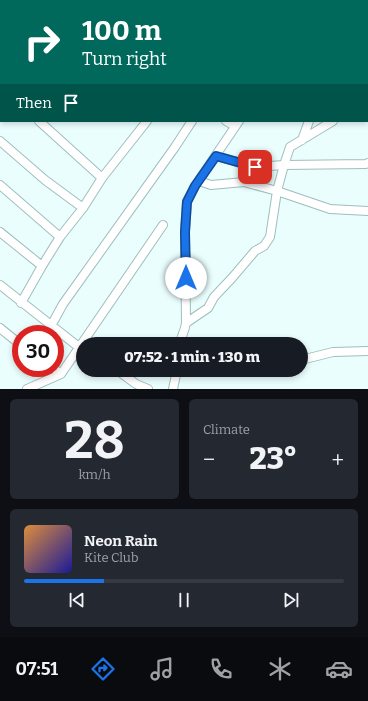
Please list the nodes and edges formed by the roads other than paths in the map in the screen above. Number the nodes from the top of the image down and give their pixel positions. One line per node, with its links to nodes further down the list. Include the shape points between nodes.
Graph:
1 (40, 122): 12 (street)
2 (146, 122): 12 (street)
3 (191, 122): 26 (street, via 63,304)
4 (309, 122): 7 (street)
5 (331, 122): 7 (street)
6 (237, 124): 9 (street)
7 (302, 140): 11 (street, via 290,147)
8 (0, 141): 16 (street, via 45,180)
9 (216, 156): 11 (street, via 255,167); 24 (street, via 187,202)
10 (368, 163): 11 (street)
11 (284, 165): 15 (street)
12 (102, 178): 16 (street)
13 (202, 182): 15 (street, via 211,185 244,182)
14 (0, 185): 20 (street)
15 (277, 191): 17 (street, via 330,209); 24 (street, via 270,237 264,246 255,251 214,297 208,308)
16 (83, 208): 20 (street)
17 (368, 211)
18 (163, 225): 30 (street)
19 (0, 232): 21 (street)
20 (60, 237): 21 (street)
21 (42, 266): 23 (street)
22 (0, 285): 23 (street)
23 (21, 303): 25 (street)
24 (186, 323): 31 (street)
25 (50, 325)
26 (52, 325)
27 (0, 328): 29 (street)
28 (64, 334): 32 (street)
29 (12, 337)
30 (88, 337)
31 (182, 337)
32 (76, 342)
33 (368, 351): 35 (street, via 332,352)
34 (76, 354): 36 (street)
35 (308, 358)
36 (64, 370)
37 (54, 377): 40 (street)
38 (126, 377): 41 (street)
39 (176, 377): 42 (street)
40 (27, 389)
41 (148, 389)
42 (173, 389)

